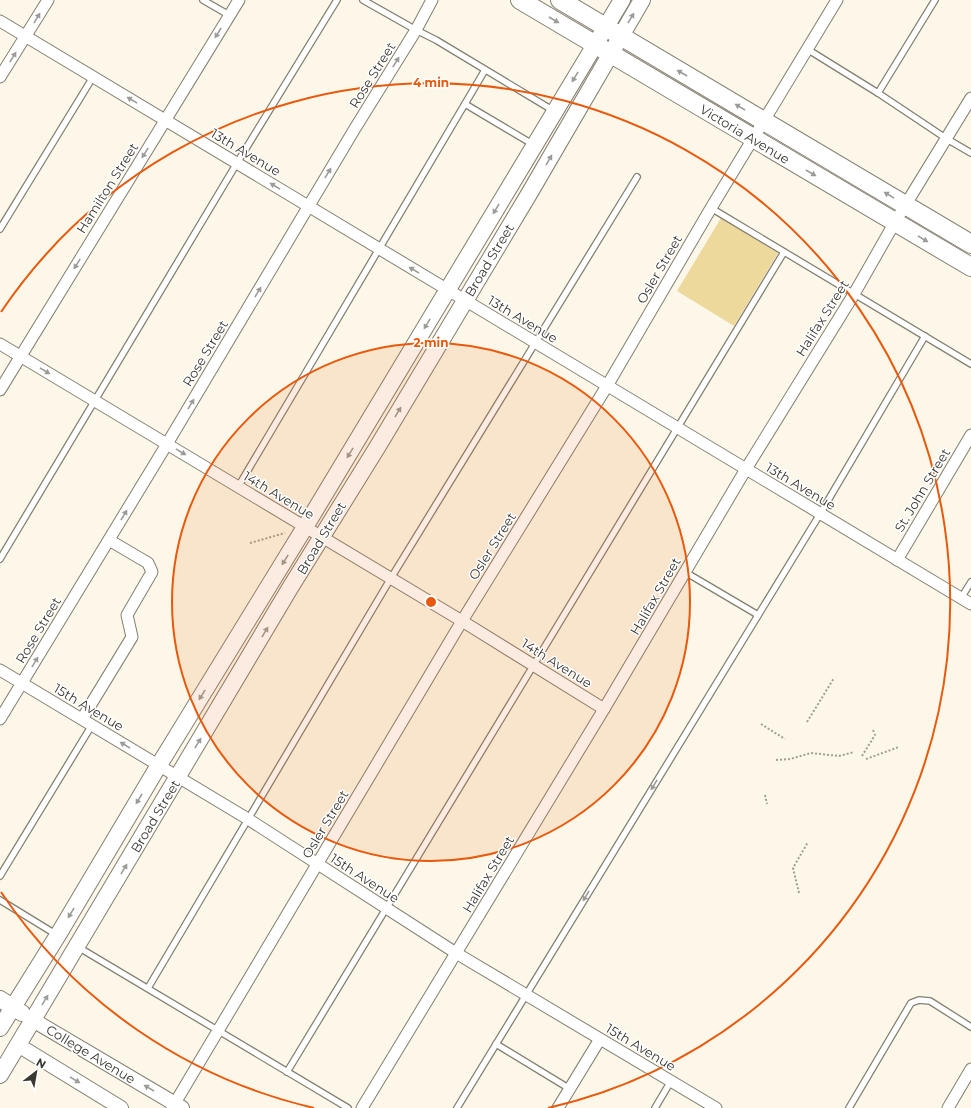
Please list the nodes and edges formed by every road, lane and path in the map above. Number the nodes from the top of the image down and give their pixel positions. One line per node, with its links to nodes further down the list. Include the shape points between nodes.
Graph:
1 (48, 0): 17 (street, one-way to 1)
2 (202, 0): 13 (lane)
3 (239, 0): 13 (street, Hamilton Street)
4 (337, 0): 35 (lane)
5 (363, 0): 16 (lane)
6 (432, 0): 16 (street, Rose Street)
7 (520, 0): 19 (main road, Victoria Avenue, one-way to 19)
8 (560, 0): 15 (main road, Victoria Avenue)
9 (622, 0): 15 (main road, Broad Street)
10 (642, 0): 18 (main road, Broad Street, one-way to 10)
11 (837, 0): 20 (street, Osler Street)
12 (935, 0): 25 (lane)
13 (229, 16): 29 (street, Hamilton Street, one-way to 29)
14 (0, 21): 17 (street, 13th Avenue)
15 (605, 27): 18 (main road, Victoria Avenue); 19 (main road, Broad Street)
16 (416, 30): 22 (lane); 38 (street, Rose Street, one-way to 16)
17 (26, 36): 23 (street, one-way to 17); 24 (street, 13th Avenue)
18 (620, 36): 21 (main road, Broad Street); 30 (main road, Victoria Avenue, one-way to 18)
19 (595, 44): 21 (main road, Victoria Avenue); 28 (main road, Broad Street, one-way to 28)
20 (807, 49): 25 (lane); 30 (street, Osler Street)
21 (611, 53): 31 (main road, Victoria Avenue); 48 (main road, Broad Street, one-way to 21)
22 (485, 70): 27 (lane); 28 (lane)
23 (0, 77)
24 (93, 77): 29 (street, 13th Avenue, one-way to 24); 41 (lane)
25 (878, 93): 32 (lane)
26 (971, 98): 32 (street, Halifax Street)
27 (465, 104): 33 (lane); 43 (lane)
28 (554, 112): 33 (main road, Broad Street)
29 (165, 120): 35 (street, 13th Avenue); 52 (street, Hamilton Street, one-way to 52)
30 (764, 121): 31 (street, Osler Street); 37 (main road, Victoria Avenue, one-way to 30)
31 (753, 139): 39 (street, Osler Street); 40 (main road, Victoria Avenue, one-way to 40)
32 (947, 139): 34 (lane); 37 (street, Halifax Street)
33 (534, 146): 46 (main road, Broad Street, one-way to 46)
34 (971, 153)
35 (237, 163): 38 (street, 13th Avenue, one-way to 35); 56 (lane)
36 (637, 177): 50 (lane)
37 (906, 205): 40 (street, Halifax Street); 42 (main road, Victoria Avenue)
38 (309, 207): 43 (street, 13th Avenue); 59 (street, Rose Street, one-way to 38)
39 (711, 208): 44 (lane); 54 (street, Osler Street)
40 (895, 222): 45 (main road, Victoria Avenue, one-way to 45); 47 (street, Halifax Street)
41 (0, 229)
42 (971, 244)
43 (379, 249): 46 (street, 13th Avenue, one-way to 43); 61 (lane)
44 (784, 252): 47 (lane); 57 (lane)
45 (971, 267)
46 (448, 290): 48 (street, 13th Avenue); 63 (main road, Broad Street, one-way to 63)
47 (854, 294): 49 (lane); 60 (street, Halifax Street)
48 (465, 300): 50 (street, 13th Avenue); 64 (main road, Broad Street, one-way to 48)
49 (925, 336): 53 (lane); 62 (lane)
50 (536, 343): 54 (street, 13th Avenue); 70 (lane)
51 (0, 344): 52 (street, 14th Avenue)
52 (20, 356): 55 (street, Hamilton Street); 56 (street, 14th Avenue, one-way to 56)
53 (971, 364)
54 (607, 386): 57 (street, 13th Avenue); 75 (street, Osler Street)
55 (0, 390)
56 (95, 401): 59 (street, 14th Avenue); 67 (lane)
57 (677, 428): 60 (street, 13th Avenue); 76 (lane)
58 (971, 435): 68 (street, St. John Street)
59 (167, 444): 61 (street, 14th Avenue, one-way to 61); 65 (street, Rose Street, one-way to 59)
60 (746, 469): 62 (street, 13th Avenue); 69 (street, Halifax Street)
61 (238, 487): 63 (street, 14th Avenue)
62 (820, 514): 68 (street, 13th Avenue); 74 (lane)
63 (305, 527): 64 (street, 14th Avenue); 66 (path); 93 (main road, Broad Street, one-way to 93)
64 (322, 537): 70 (street, 14th Avenue); 94 (main road, Broad Street, one-way to 64)
65 (109, 540): 79 (street, Rose Street, one-way to 65); 82 (street, via 148,564 152,572 127,615 132,637)
66 (250, 543)
67 (0, 559)
68 (897, 560): 72 (street, 13th Avenue)
69 (685, 572): 74 (lane); 80 (street, Halifax Street)
70 (391, 578): 75 (street, 14th Avenue); 97 (lane)
71 (971, 582): 72 (lane)
72 (961, 598): 73 (street, 13th Avenue)
73 (971, 604)
74 (758, 615): 108 (lane, one-way to 108)
75 (462, 621): 76 (street, 14th Avenue); 99 (street, Osler Street)
76 (534, 665): 80 (street, 14th Avenue); 103 (lane)
77 (0, 670): 79 (street, 15th Avenue)
78 (834, 678): 83 (path)
79 (22, 683): 81 (street, Rose Street); 82 (street, 15th Avenue)
80 (604, 709): 106 (street, Halifax Street)
81 (0, 719)
82 (82, 719): 85 (street, 15th Avenue)
83 (807, 722)
84 (760, 724): 87 (path)
85 (92, 725): 93 (street, 15th Avenue, one-way to 85); 100 (lane)
86 (874, 730): 90 (path, via 875,735)
87 (785, 739)
88 (899, 747): 91 (path)
89 (854, 752): 92 (path, via 839,756 811,754)
90 (862, 756)
91 (866, 759)
92 (776, 760)
93 (159, 765): 94 (street, 15th Avenue); 104 (main road, Broad Street, one-way to 104)
94 (178, 777): 97 (street, 15th Avenue); 105 (main road, Broad Street, one-way to 94)
95 (765, 795): 96 (path)
96 (767, 804)
97 (248, 819): 99 (street, 15th Avenue); 107 (lane)
98 (808, 842): 101 (path, via 793,868)
99 (318, 864): 103 (street, 15th Avenue); 113 (street, Osler Street)
100 (0, 876)
101 (799, 893)
102 (0, 900): 104 (lane)
103 (386, 909): 106 (street, 15th Avenue); 119 (lane)
104 (58, 935): 109 (main road, Broad Street)
105 (78, 946): 107 (lane); 110 (main road, Broad Street, one-way to 105)
106 (456, 953): 108 (street, 15th Avenue); 126 (street, Halifax Street)
107 (148, 988): 113 (lane)
108 (526, 995): 115 (street, 15th Avenue); 116 (lane)
109 (6, 1003): 110 (main road, College Avenue); 112 (main road, Broad Street)
110 (33, 1020): 117 (main road, Broad Street); 123 (street, College Avenue, one-way to 110)
111 (971, 1027): 131 (lane, via 930,1001 919,1000 911,1004)
112 (0, 1028)
113 (218, 1031): 119 (lane); 123 (street, Osler Street)
114 (0, 1034): 117 (main road)
115 (600, 1039): 121 (street, 15th Avenue); 122 (street)
116 (496, 1044): 122 (lane); 127 (lane)
117 (18, 1045): 120 (main road, Broad Street); 124 (street, one-way to 124)
118 (971, 1069): 132 (street)
119 (288, 1072): 125 (lane)
120 (0, 1075)
121 (670, 1081): 129 (lane); 130 (street, 15th Avenue)
122 (570, 1089): 128 (street)
123 (177, 1106)
124 (121, 1108)
125 (348, 1108)
126 (362, 1108)
127 (457, 1108)
128 (558, 1108)
129 (654, 1108)
130 (716, 1108)
131 (849, 1108)
132 (948, 1108)

